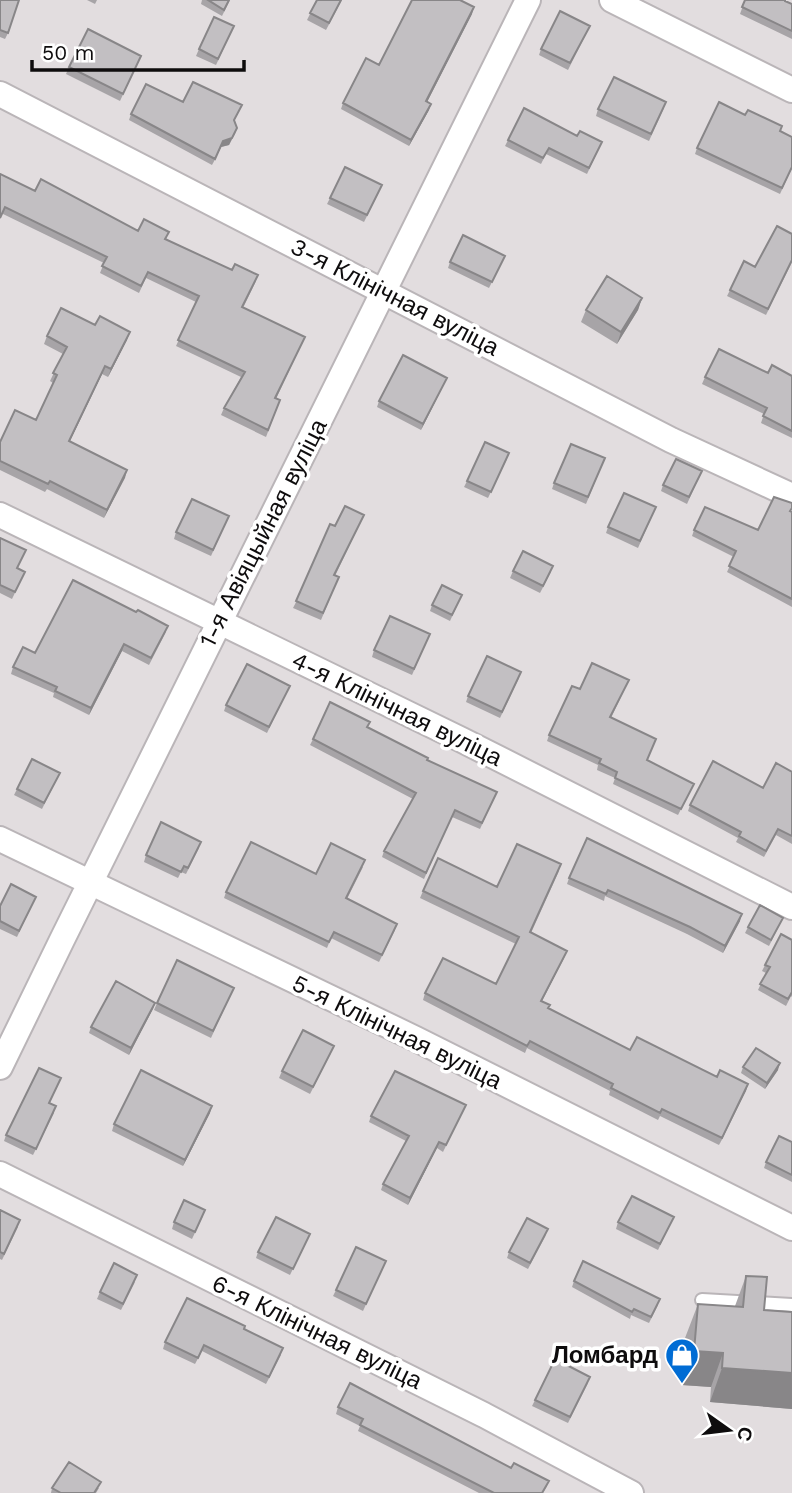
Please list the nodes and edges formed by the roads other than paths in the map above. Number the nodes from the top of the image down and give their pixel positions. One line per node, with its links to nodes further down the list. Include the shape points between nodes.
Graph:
1 (528, 0): 5 (street, 1-я Авіяцыйная вуліца)
2 (612, 0): 3 (street)
3 (792, 90)
4 (0, 94): 5 (street, 3-я Клінічная вуліца)
5 (386, 292): 6 (street, 3-я Клінічная вуліца, via 671,440); 8 (street, 1-я Авіяцыйная вуліца)
6 (792, 496)
7 (0, 515): 8 (street, 4-я Клінічная вуліца)
8 (218, 622): 10 (street, 1-я Авіяцыйная вуліца); 11 (street, 4-я Клінічная вуліца)
9 (0, 839): 10 (street, 5-я Клінічная вуліца)
10 (89, 883): 12 (street, 1-я Авіяцыйная вуліца); 14 (street, 5-я Клінічная вуліца)
11 (792, 907)
12 (0, 1067)
13 (0, 1174): 17 (street, 6-я Клінічная вуліца)
14 (792, 1228)
15 (702, 1300): 16 (lane)
16 (792, 1305)
17 (631, 1493)

